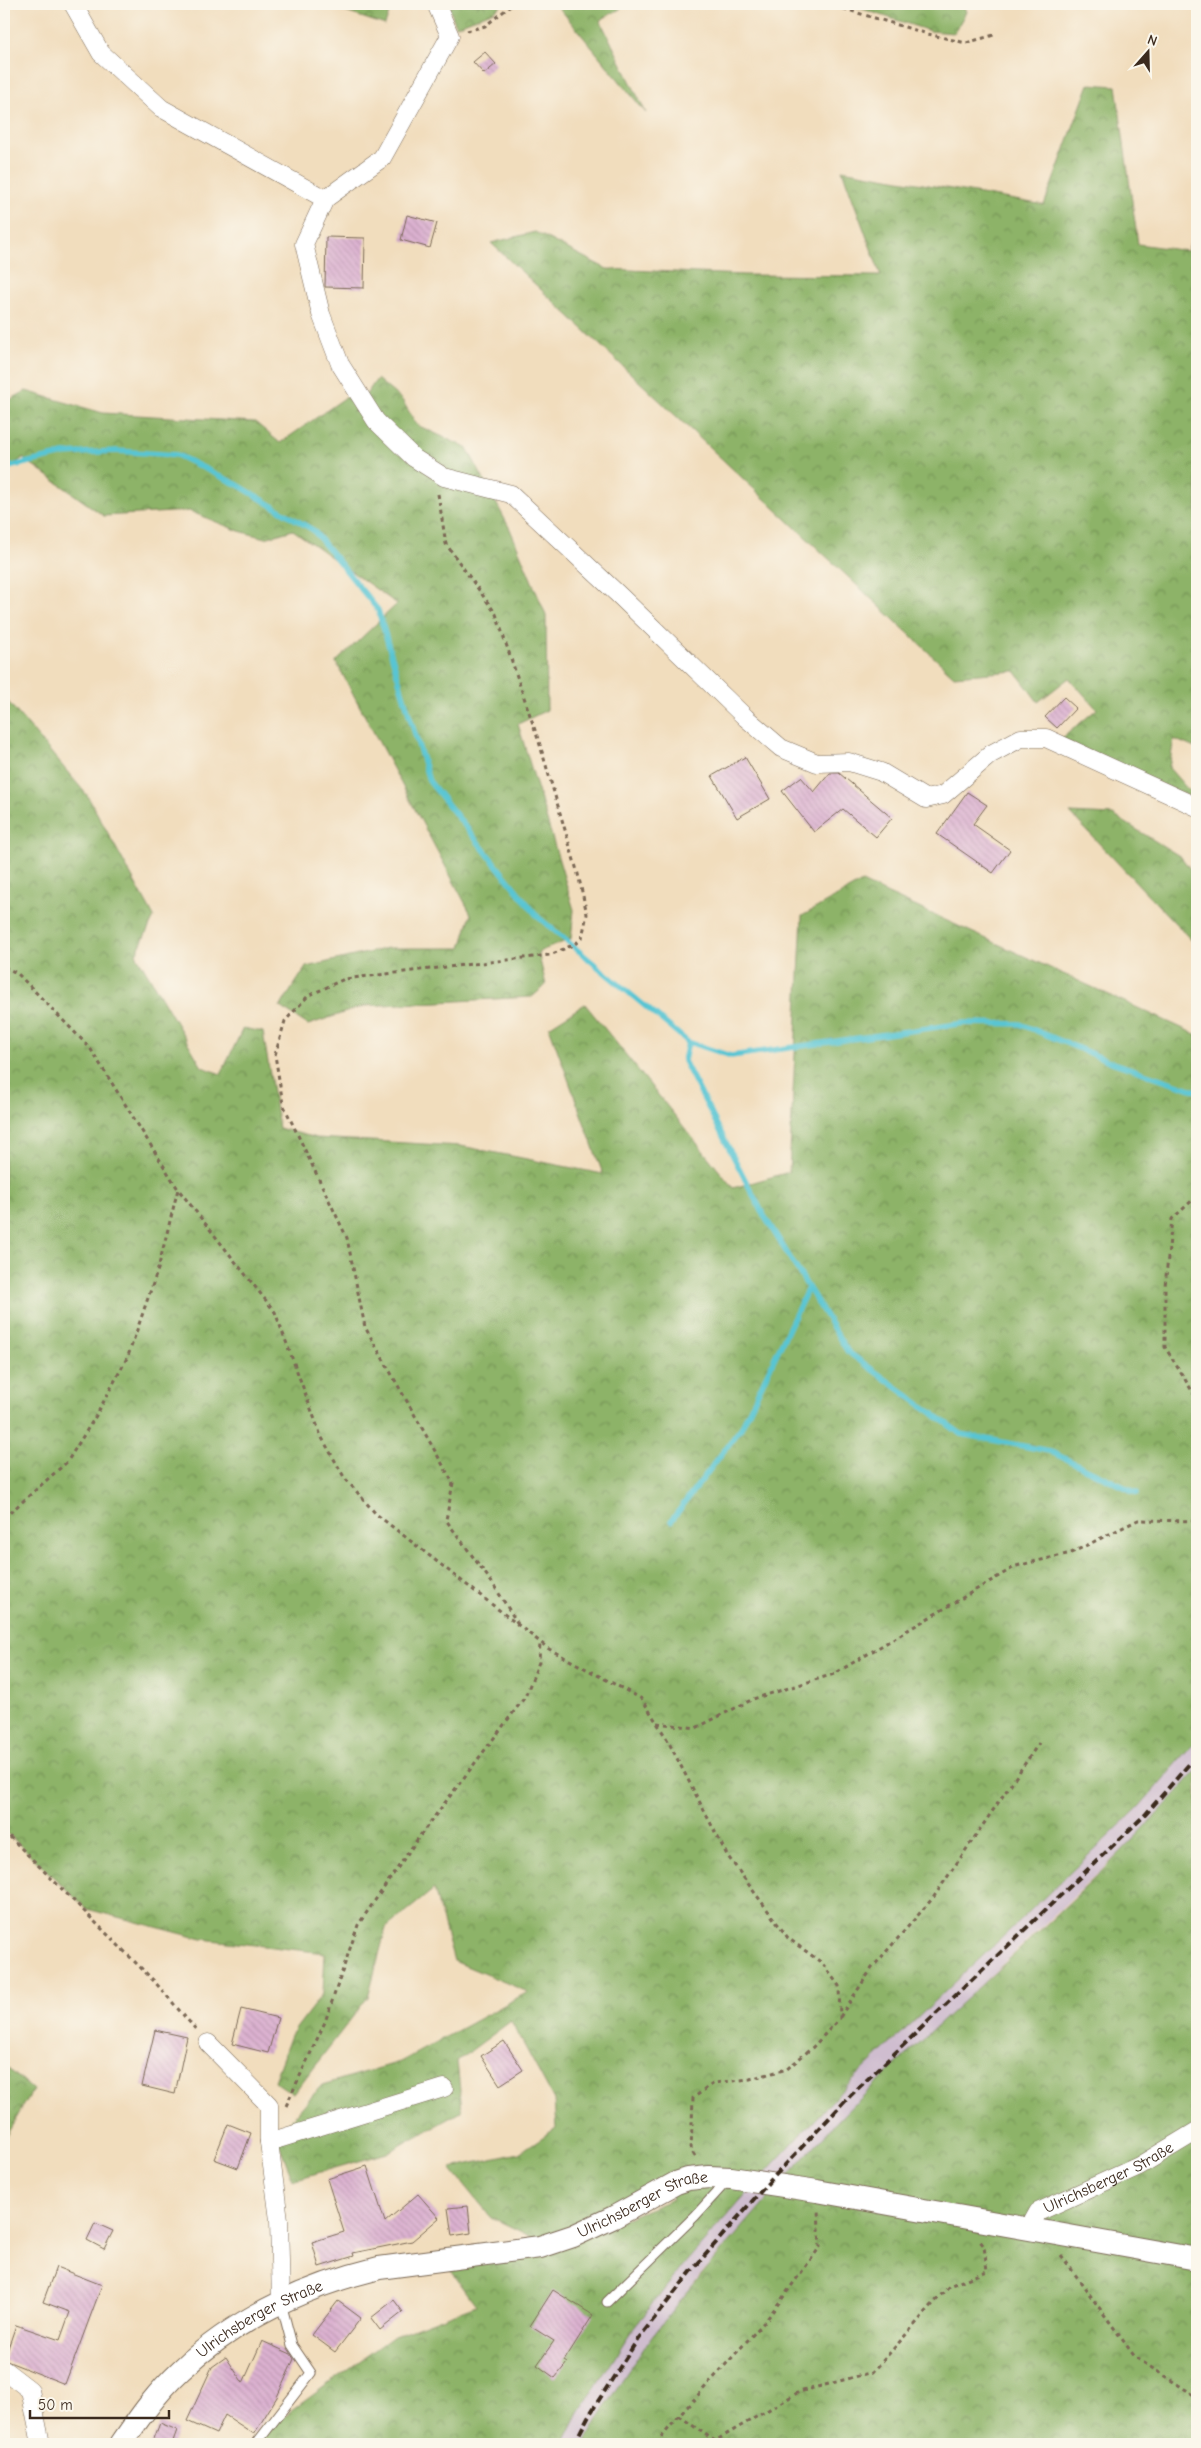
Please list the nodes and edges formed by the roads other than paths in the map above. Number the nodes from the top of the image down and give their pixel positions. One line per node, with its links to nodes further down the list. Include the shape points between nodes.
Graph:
1 (73, 4): 3 (street, via 101,54 161,108)
2 (436, 4): 3 (street, via 450,36 382,158)
3 (325, 199): 4 (street, via 304,244 321,314 340,364 376,420 414,458 444,477 510,494 781,748 817,764 849,762 881,772 926,799 943,795 991,754 1021,738 1046,738)
4 (1197, 807)
5 (208, 2043): 8 (street, via 269,2104)
6 (444, 2088): 8 (street)
7 (1197, 2131): 10 (street, Ulrichsberger Straße, via 1139,2166 1038,2212)
8 (269, 2142): 12 (street, via 278,2220)
9 (720, 2177): 10 (street, Ulrichsberger Straße, via 818,2191); 12 (street, Ulrichsberger Straße, via 676,2183 590,2229 540,2247 379,2268); 13 (lane, via 696,2216)
10 (1036, 2231): 11 (street)
11 (1197, 2260)
12 (281, 2301): 16 (street, Ulrichsberger Straße, via 218,2338 180,2370 148,2405); 17 (lane, via 292,2345 310,2373)
13 (607, 2302)
14 (4, 2370): 15 (street, via 30,2390)
15 (40, 2444)
16 (121, 2444)
17 (256, 2444)

